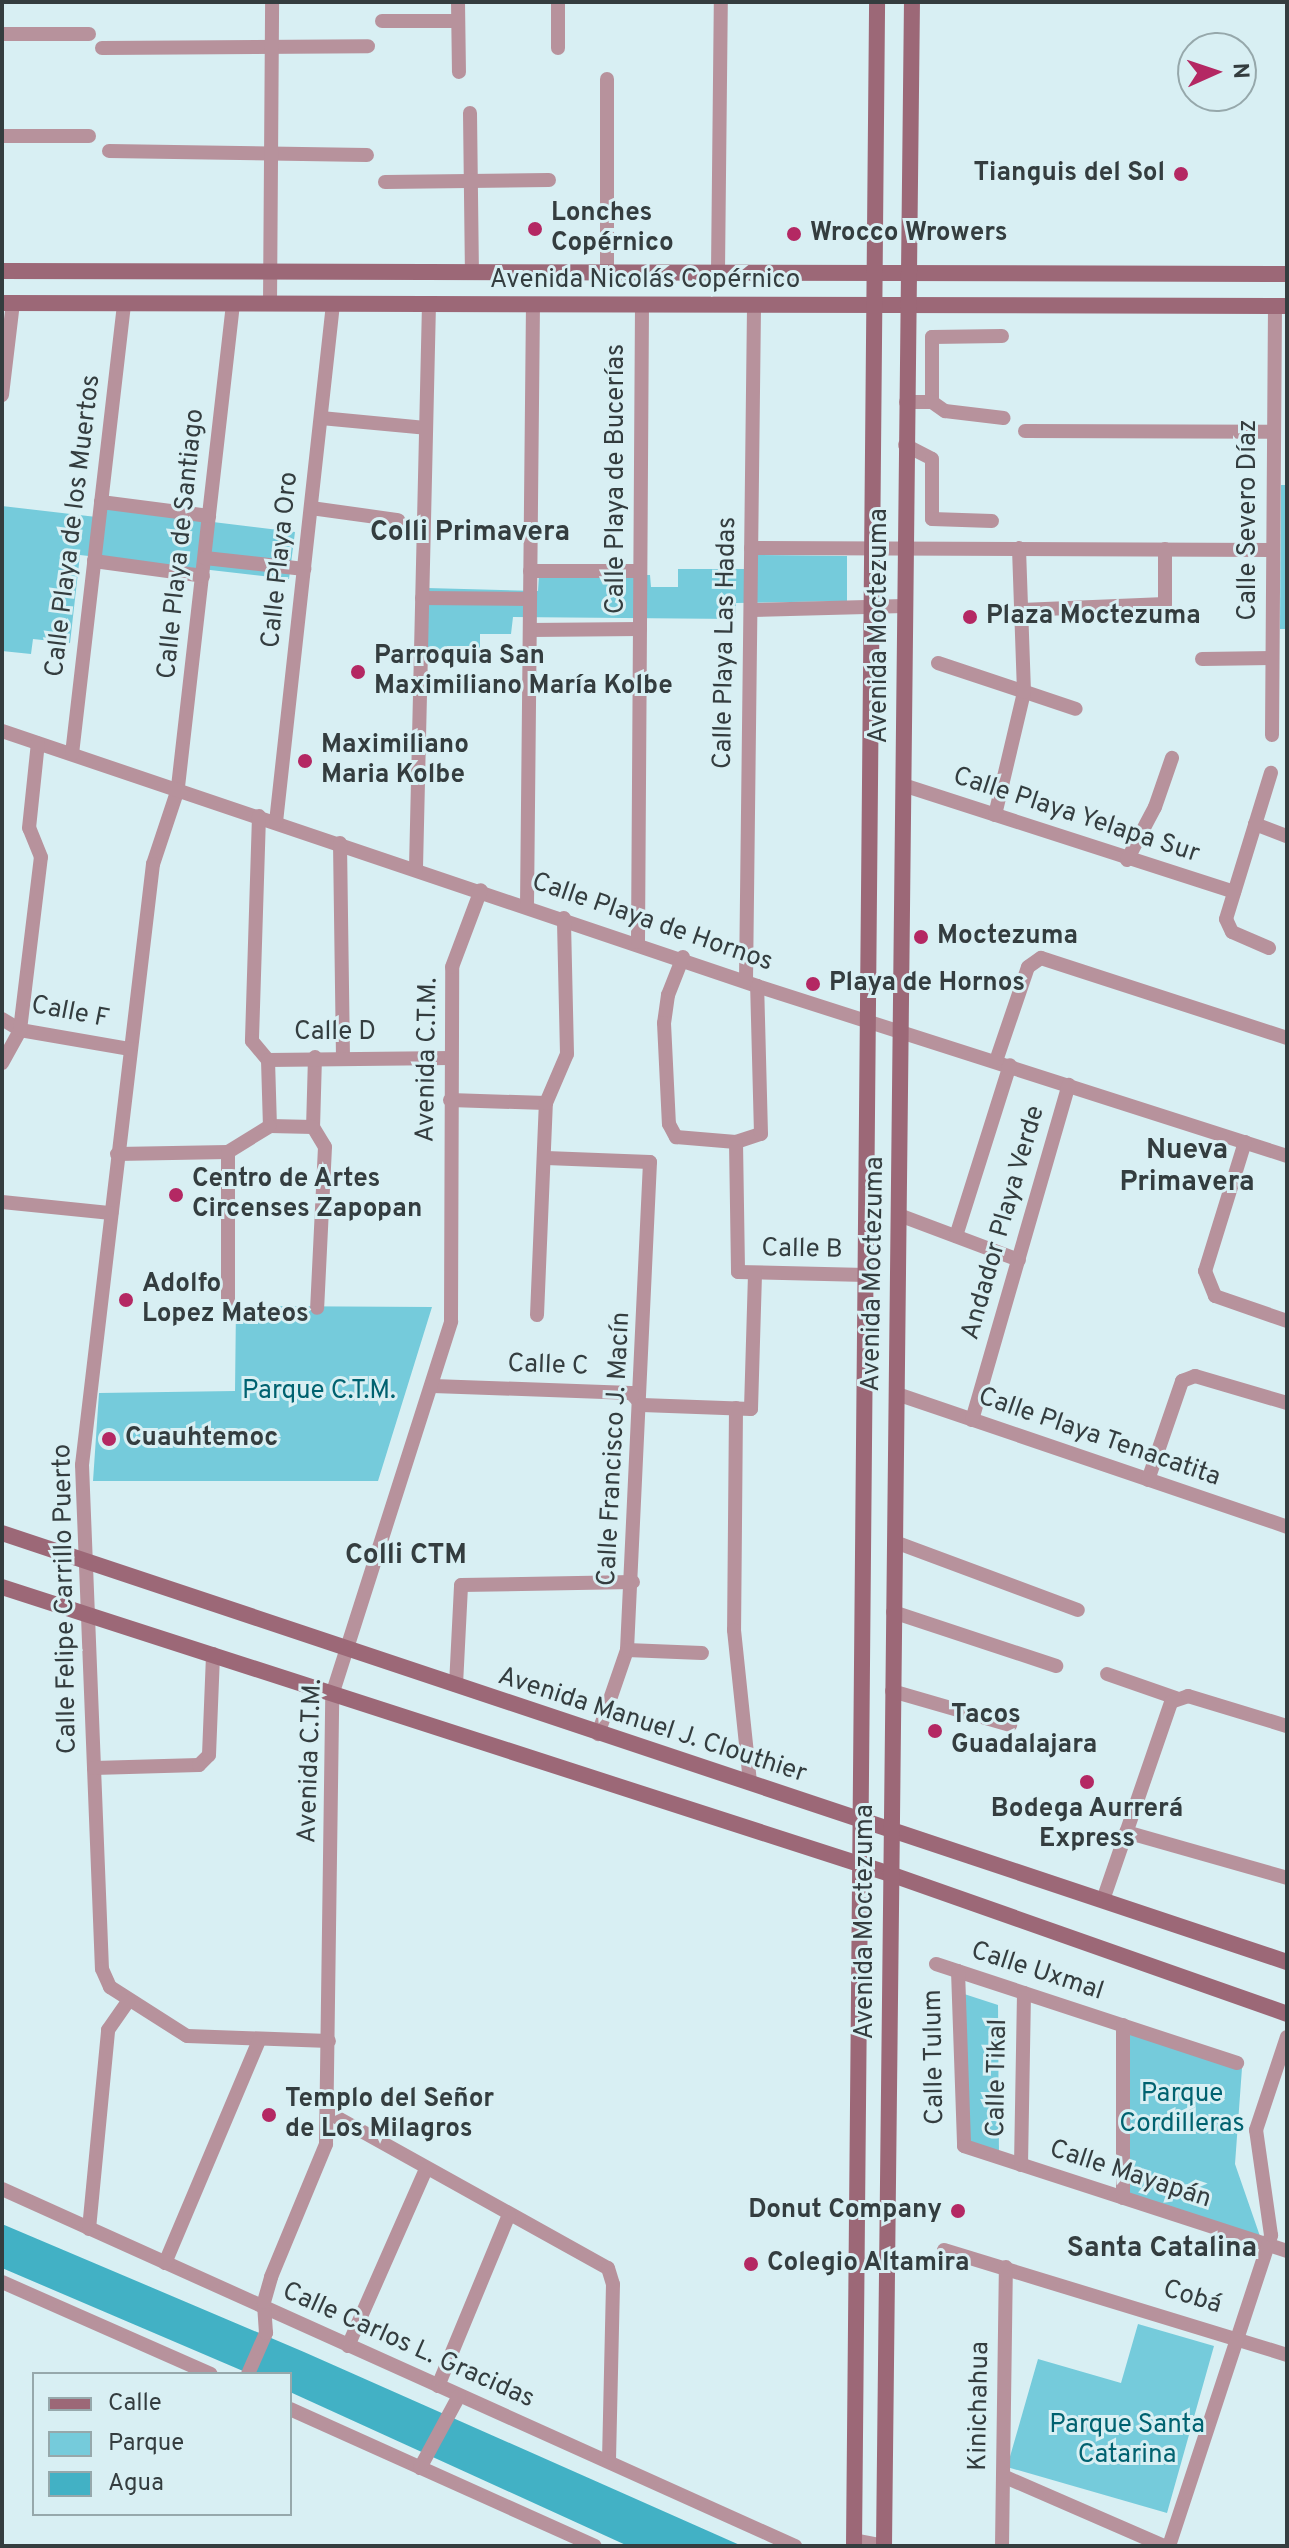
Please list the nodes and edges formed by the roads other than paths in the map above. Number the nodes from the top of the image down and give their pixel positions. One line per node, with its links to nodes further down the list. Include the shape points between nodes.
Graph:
1 (272, 2): 12 (street)
2 (458, 2): 8 (street)
3 (558, 2): 14 (street)
4 (721, 2): 30 (street)
5 (877, 2): 32 (street, Avenida Moctezuma)
6 (912, 2): 31 (street, Avenida Moctezuma)
7 (382, 21): 8 (street)
8 (458, 21): 15 (street)
9 (2, 34): 10 (street)
10 (89, 34)
11 (368, 46): 12 (street)
12 (272, 47): 13 (street); 22 (street)
13 (102, 48)
14 (558, 48)
15 (459, 72)
16 (607, 79): 29 (street)
17 (470, 113): 24 (street)
18 (2, 136): 19 (street)
19 (89, 136)
20 (109, 151): 22 (street)
21 (367, 155): 22 (street)
22 (271, 156): 26 (street)
23 (549, 180): 24 (street)
24 (470, 181): 25 (street); 27 (street)
25 (385, 182)
26 (270, 269): 27 (street, Avenida Nicolás Copérnico); 28 (street, Avenida Nicolás Copérnico); 37 (street)
27 (472, 270): 29 (street, Avenida Nicolás Copérnico)
28 (2, 271)
29 (607, 271): 30 (street, Avenida Nicolás Copérnico)
30 (718, 271): 32 (street, Avenida Nicolás Copérnico)
31 (907, 273): 32 (street, Avenida Nicolás Copérnico); 33 (street, Avenida Nicolás Copérnico); 43 (street, Avenida Moctezuma)
32 (874, 274): 45 (street, Avenida Moctezuma)
33 (1287, 274)
34 (7, 303): 35 (street, Avenida Nicolás Copérnico); 47 (street)
35 (124, 303): 36 (street, Avenida Nicolás Copérnico); 57 (street, Calle Playa de los Muertos)
36 (233, 304): 37 (street, Avenida Nicolás Copérnico); 59 (street, Calle Playa de Santiago)
37 (270, 304): 38 (street, Avenida Nicolás Copérnico)
38 (333, 304): 39 (street, Avenida Nicolás Copérnico); 50 (street, Calle Playa Oro)
39 (429, 304): 40 (street, Avenida Nicolás Copérnico); 52 (street)
40 (533, 304): 41 (street, Avenida Nicolás Copérnico); 71 (street)
41 (642, 305): 42 (street, Avenida Nicolás Copérnico); 72 (street, Calle Playa de Bucerías)
42 (754, 305): 45 (street, Avenida Nicolás Copérnico); 62 (street, Calle Playa Las Hadas)
43 (907, 306): 44 (street, Avenida Nicolás Copérnico); 45 (street, Avenida Nicolás Copérnico); 48 (street, Avenida Moctezuma)
44 (1281, 306): 54 (street, Calle Severo Díaz)
45 (874, 307): 64 (street, Avenida Moctezuma)
46 (1002, 336): 49 (street, via 932,337)
47 (2, 395)
48 (906, 402): 49 (street); 55 (street, Avenida Moctezuma)
49 (932, 402): 51 (street, via 945,411)
50 (321, 418): 52 (street); 58 (street, Calle Playa Oro)
51 (1004, 418)
52 (426, 428): 74 (street)
53 (1025, 431): 54 (street)
54 (1274, 432): 56 (street, Calle Severo Díaz)
55 (905, 445): 61 (street, via 932,459 932,519); 65 (street, Avenida Moctezuma)
56 (1280, 469): 67 (street, Calle Severo Díaz)
57 (101, 502): 59 (street); 69 (street, Calle Playa de los Muertos)
58 (311, 508): 60 (street); 70 (street, Calle Playa Oro)
59 (209, 516): 68 (street, Calle Playa de Santiago)
60 (398, 520)
61 (992, 521)
62 (751, 548): 64 (street); 78 (street, Calle Playa Las Hadas)
63 (1019, 548): 65 (street); 66 (street); 79 (street)
64 (874, 549): 65 (street); 77 (street, Avenida Moctezuma)
65 (904, 549): 76 (street, Avenida Moctezuma)
66 (1165, 549): 67 (street); 79 (street, via 1165,604)
67 (1273, 550): 82 (street, Calle Severo Díaz)
68 (205, 558): 70 (street); 73 (street, Calle Playa de Santiago)
69 (94, 561): 73 (street); 92 (street, Calle Playa de los Muertos)
70 (304, 569): 99 (street, Calle Playa Oro)
71 (530, 571): 72 (street); 75 (street)
72 (640, 571): 80 (street, Calle Playa de Bucerías)
73 (203, 576): 96 (street, Calle Playa de Santiago)
74 (422, 598): 75 (street); 104 (street)
75 (530, 599): 81 (street)
76 (904, 606): 77 (street); 95 (street, Avenida Moctezuma)
77 (874, 607): 78 (street); 114 (street, Avenida Moctezuma)
78 (751, 610): 112 (street, Calle Playa Las Hadas)
79 (1021, 610): 87 (street)
80 (640, 629): 81 (street); 109 (street, Calle Playa de Bucerías)
81 (530, 630): 107 (street)
82 (1280, 630): 83 (street, Calle Severo Díaz)
83 (1272, 658): 84 (street); 86 (street, Calle Severo Díaz)
84 (1202, 659)
85 (938, 663): 87 (street)
86 (1280, 687): 90 (street, Calle Severo Díaz)
87 (1024, 692): 88 (street); 97 (street)
88 (1076, 709)
89 (2, 731): 91 (street, Calle Playa de Hornos)
90 (1272, 735)
91 (38, 743): 92 (street, Calle Playa de Hornos); 115 (street, via 29,828 41,857)
92 (72, 754): 96 (street, Calle Playa de Hornos)
93 (1172, 758): 103 (street, via 1155,807)
94 (1271, 773): 100 (street)
95 (903, 785): 97 (street, Calle Playa Yelapa Sur); 116 (street, Avenida Moctezuma)
96 (178, 789): 98 (street, Calle Playa de Hornos); 118 (street, Calle Felipe Carrillo Puerto, via 153,864)
97 (995, 815): 103 (street, Calle Playa Yelapa Sur)
98 (259, 816): 99 (street, Calle Playa de Hornos); 122 (street, via 252,1041)
99 (276, 822): 102 (street, Calle Playa de Hornos)
100 (1255, 824): 101 (street); 106 (street)
101 (1287, 836)
102 (340, 843): 104 (street, Calle Playa de Hornos); 120 (street)
103 (1127, 860): 106 (street, Calle Playa Yelapa Sur)
104 (416, 868): 105 (street, Calle Playa de Hornos)
105 (481, 890): 107 (street, Calle Playa de Hornos); 121 (street, Avenida C.T.M., via 452,967)
106 (1234, 892): 110 (street, via 1226,919 1232,932)
107 (527, 906): 108 (street, Calle Playa de Hornos)
108 (564, 918): 109 (street, Calle Playa de Hornos); 127 (street, via 567,1054)
109 (638, 942): 111 (street, Calle Playa de Hornos)
110 (1269, 948)
111 (683, 957): 112 (street, Calle Playa de Hornos); 130 (street, via 665,1008 672,1135)
112 (752, 983): 114 (street, Calle Playa de Hornos); 130 (street, Calle Playa Las Hadas, via 761,1134)
113 (2, 1019): 115 (street, Calle F)
114 (869, 1021): 116 (street, Calle Playa de Hornos); 142 (street, Avenida Moctezuma)
115 (20, 1030): 118 (street, Calle F); 123 (street)
116 (901, 1030): 124 (street, Calle Playa de Hornos); 138 (street, Avenida Moctezuma)
117 (1287, 1038): 124 (street, via 1041,958 1028,967)
118 (130, 1049): 133 (street, Calle Felipe Carrillo Puerto)
119 (315, 1057): 120 (street, Calle D); 122 (street, Calle D); 129 (street)
120 (343, 1057): 121 (street, Calle D)
121 (451, 1058): 126 (street, Avenida C.T.M.)
122 (268, 1060): 128 (street)
123 (2, 1063)
124 (1003, 1063): 125 (street, Calle Playa de Hornos); 139 (street)
125 (1069, 1085): 131 (street, Calle Playa de Hornos); 140 (street, Andador Playa Verde)
126 (450, 1100): 127 (street); 147 (street, Avenida C.T.M., via 451,1321)
127 (546, 1103): 135 (street)
128 (270, 1126): 129 (street); 132 (street)
129 (313, 1127): 144 (street, via 325,1147)
130 (736, 1142): 141 (street, Calle B, via 738,1272)
131 (1245, 1142): 134 (street, Calle Playa de Hornos); 146 (street, via 1205,1271 1215,1296)
132 (228, 1152): 133 (street); 143 (street)
133 (117, 1154): 137 (street, Calle Felipe Carrillo Puerto)
134 (1287, 1156)
135 (546, 1158): 145 (street); 150 (street, Calle Francisco J. Macín, via 650,1162)
136 (2, 1202): 137 (street)
137 (111, 1213): 157 (street, Calle Felipe Carrillo Puerto, via 82,1465)
138 (899, 1215): 139 (street); 148 (street, Avenida Moctezuma)
139 (956, 1236): 140 (street)
140 (1019, 1260): 152 (street, Andador Playa Verde)
141 (755, 1273): 142 (street, Calle B); 151 (street)
142 (866, 1275): 178 (street, Avenida Moctezuma)
143 (228, 1308)
144 (317, 1308)
145 (537, 1315)
146 (1287, 1321)
147 (433, 1386): 150 (street, Calle C, via 631,1393); 163 (street, Avenida C.T.M.)
148 (897, 1394): 152 (street, Calle Playa Tenacatita); 156 (street, Avenida Moctezuma)
149 (1287, 1403): 153 (street, via 1195,1376 1182,1381)
150 (642, 1405): 151 (street, Calle C); 158 (street, Calle Francisco J. Macín, via 631,1539)
151 (744, 1409): 177 (street, via 734,1630)
152 (972, 1420): 153 (street, Calle Playa Tenacatita)
153 (1148, 1480): 154 (street, Calle Playa Tenacatita)
154 (1287, 1527)
155 (2, 1533): 157 (street, Avenida Manuel J. Clouthier)
156 (895, 1542): 160 (street); 161 (street, Avenida Moctezuma)
157 (85, 1561): 162 (street, Calle Felipe Carrillo Puerto); 163 (street, Avenida Manuel J. Clouthier)
158 (633, 1582): 164 (street, Calle Francisco J. Macín); 169 (street, via 461,1585)
159 (2, 1587): 162 (street)
160 (1078, 1610)
161 (893, 1612): 167 (street); 170 (street, Avenida Moctezuma)
162 (88, 1614): 166 (street); 176 (street, Calle Felipe Carrillo Puerto)
163 (343, 1648): 169 (street, Avenida Manuel J. Clouthier); 171 (street, Avenida C.T.M.)
164 (627, 1650): 165 (street); 175 (street, Calle Francisco J. Macín)
165 (702, 1653)
166 (213, 1654): 171 (street); 176 (street, via 209,1755 199,1765)
167 (1056, 1666)
168 (1107, 1674): 172 (street)
169 (456, 1685): 175 (street, Avenida Manuel J. Clouthier)
170 (892, 1691): 173 (street); 179 (street, Avenida Moctezuma)
171 (332, 1695): 181 (street); 194 (street, Avenida C.T.M.)
172 (1176, 1698): 174 (street, via 1188,1696); 180 (street, via 1167,1707)
173 (1010, 1725)
174 (1287, 1726)
175 (598, 1734): 177 (street, Avenida Manuel J. Clouthier)
176 (94, 1768): 189 (street, Calle Felipe Carrillo Puerto, via 102,1969 110,1987)
177 (750, 1783): 178 (street, Avenida Manuel J. Clouthier)
178 (861, 1821): 179 (street, Avenida Manuel J. Clouthier); 181 (street, Avenida Moctezuma)
179 (890, 1830): 182 (street, Avenida Moctezuma); 184 (street, Avenida Manuel J. Clouthier)
180 (1126, 1832): 183 (street); 184 (street)
181 (861, 1865): 182 (street); 222 (street, Avenida Moctezuma)
182 (890, 1874): 190 (street); 225 (street, Avenida Moctezuma)
183 (1287, 1878)
184 (1103, 1900): 185 (street, Avenida Manuel J. Clouthier)
185 (1287, 1962)
186 (936, 1964): 187 (street, Calle Uxmal)
187 (958, 1971): 188 (street, Calle Uxmal); 197 (street, Calle Tulum)
188 (1024, 1993): 191 (street, Calle Uxmal); 198 (street, Calle Tikal)
189 (128, 2001): 193 (street, Calle Felipe Carrillo Puerto, via 187,2036); 203 (street, via 108,2030)
190 (1287, 2014)
191 (1123, 2025): 195 (street, Calle Uxmal); 201 (street)
192 (1287, 2037): 204 (street, via 1256,2130)
193 (259, 2041): 194 (street, Calle Felipe Carrillo Puerto); 207 (street)
194 (329, 2041): 196 (street, Avenida C.T.M.)
195 (1237, 2063)
196 (329, 2113): 199 (street); 210 (street, Avenida C.T.M., via 321,2164 271,2277)
197 (961, 2142): 198 (street, Calle Mayapán)
198 (1021, 2165): 201 (street, Calle Mayapán)
199 (426, 2169): 202 (street); 212 (street)
200 (2, 2189): 203 (street, Calle Carlos L. Gracidas)
201 (1123, 2198): 204 (street, Calle Mayapán)
202 (509, 2215): 216 (street); 219 (street, via 608,2268 613,2284)
203 (89, 2229): 207 (street, Calle Carlos L. Gracidas)
204 (1268, 2245): 206 (street, Calle Mayapán); 211 (street)
205 (944, 2250): 208 (street, Cobá)
206 (1287, 2251)
207 (165, 2263): 210 (street, Calle Carlos L. Gracidas)
208 (1006, 2267): 211 (street, Cobá); 221 (street, Kinichahua)
209 (2, 2282): 214 (street)
210 (264, 2309): 212 (street, Calle Carlos L. Gracidas); 215 (street, Avenida C.T.M., via 266,2333)
211 (1238, 2337): 213 (street, Cobá); 227 (street)
212 (348, 2346): 216 (street, Calle Carlos L. Gracidas)
213 (1287, 2355)
214 (206, 2372)
215 (249, 2372)
216 (438, 2386): 217 (street, Calle Carlos L. Gracidas)
217 (459, 2396): 219 (street, Calle Carlos L. Gracidas); 220 (street)
218 (292, 2410): 220 (street)
219 (609, 2461): 224 (street, Calle Carlos L. Gracidas)
220 (423, 2463): 223 (street)
221 (1003, 2476): 226 (street, Kinichahua); 227 (street)
222 (854, 2543): 225 (street)
223 (595, 2546)
224 (795, 2546)
225 (884, 2546)
226 (1002, 2546)
227 (1167, 2546)

